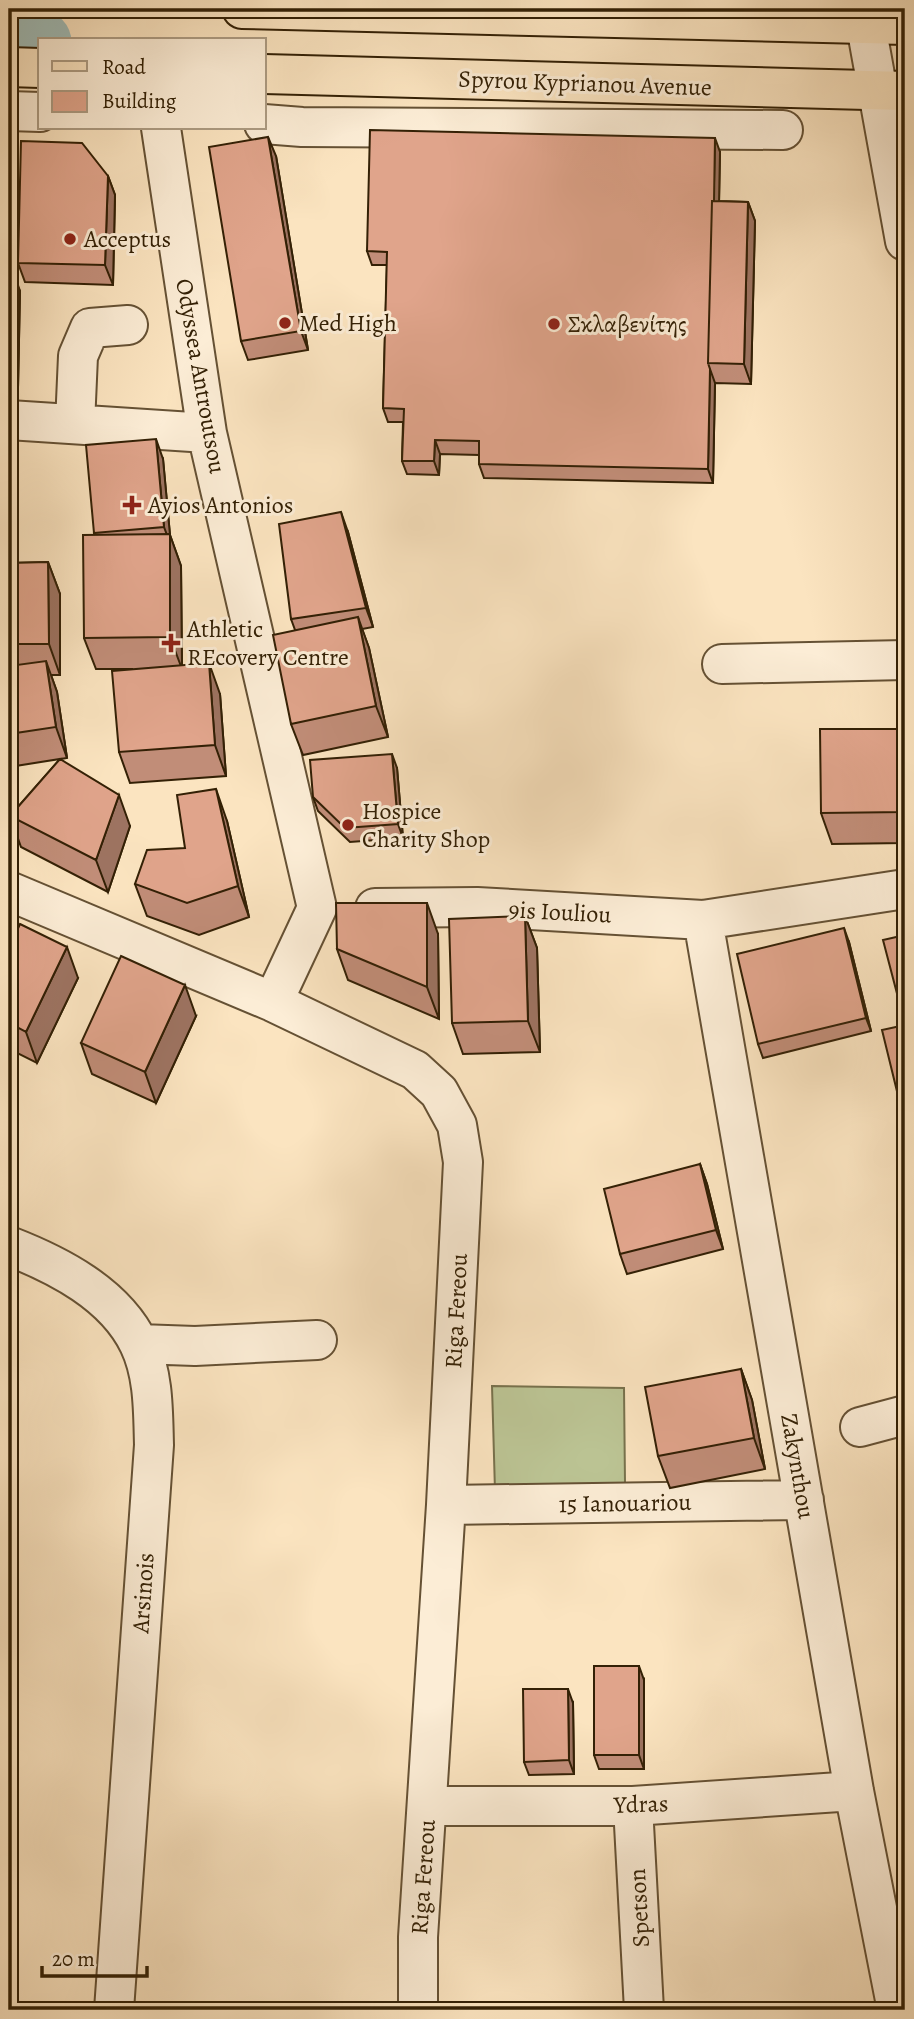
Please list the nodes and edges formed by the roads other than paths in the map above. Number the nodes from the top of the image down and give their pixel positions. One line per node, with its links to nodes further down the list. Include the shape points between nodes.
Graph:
1 (242, 9): 2 (main road)
2 (864, 16): 3 (main road); 7 (street)
3 (905, 24)
4 (9, 67): 5 (main road)
5 (38, 68)
6 (266, 74): 7 (main road, Spyrou Kyprianou Avenue)
7 (892, 91): 13 (street)
8 (9, 111): 9 (street)
9 (38, 111)
10 (266, 124): 12 (street)
11 (161, 130): 17 (street, Odyssea Antroutsou)
12 (783, 130)
13 (905, 241)
14 (128, 325): 16 (street, via 90,328 78,356)
15 (9, 420): 16 (street)
16 (75, 424): 17 (street)
17 (207, 433): 22 (street, Odyssea Antroutsou)
18 (905, 660): 19 (street)
19 (722, 663)
20 (905, 889): 23 (street, 9is Iouliou)
21 (9, 891): 24 (street, Riga Fereou)
22 (317, 908): 23 (street, 9is Iouliou, via 477,907); 24 (street)
23 (703, 920): 30 (street, Zakynthou)
24 (273, 1002): 31 (street, Riga Fereou, via 415,1070 439,1092 457,1125 463,1162)
25 (9, 1246): 27 (street, Arsinois, via 73,1277 111,1304)
26 (317, 1340): 27 (street)
27 (139, 1344): 35 (street, Arsinois, via 152,1388 154,1445)
28 (905, 1415): 29 (street)
29 (860, 1427)
30 (804, 1500): 31 (street, 15 Ianouariou); 32 (street, Zakynthou)
31 (446, 1505): 33 (street, Riga Fereou)
32 (854, 1791): 34 (street, Ydras); 38 (street, Zakynthou)
33 (428, 1806): 34 (street, Ydras); 36 (street, Riga Fereou, via 418,1937)
34 (633, 1806): 37 (street, Spetson)
35 (114, 2010)
36 (418, 2010)
37 (645, 2010)
38 (897, 2010)

